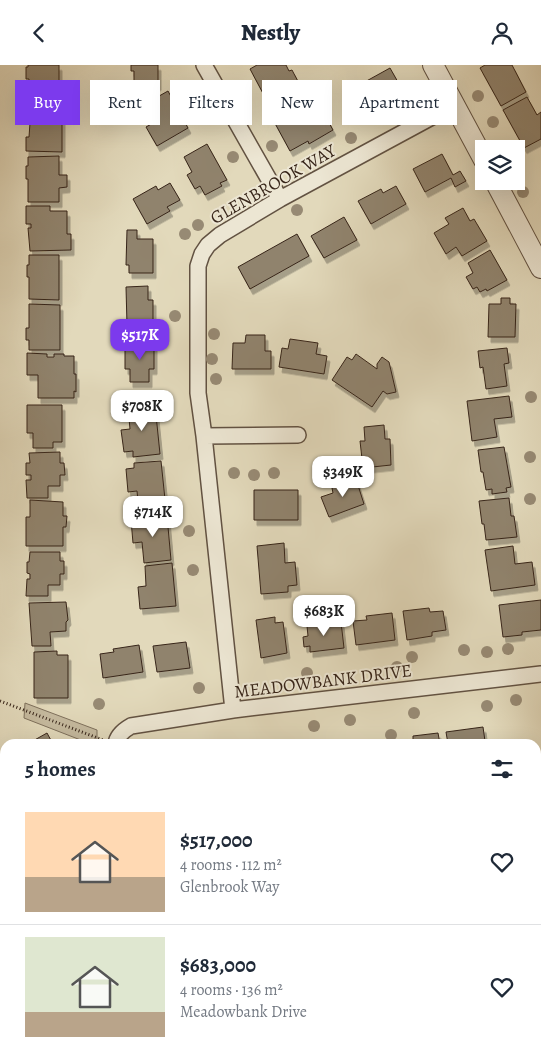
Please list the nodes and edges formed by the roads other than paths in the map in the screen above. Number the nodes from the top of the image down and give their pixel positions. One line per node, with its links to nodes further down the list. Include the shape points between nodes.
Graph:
1 (204, 65): 8 (street)
2 (433, 65): 3 (street)
3 (441, 80)
4 (457, 110): 6 (street)
5 (417, 125): 8 (street, GLENBROOK WAY)
6 (475, 144)
7 (500, 190): 9 (street)
8 (280, 199): 11 (street, GLENBROOK WAY, via 220,235 208,245 198,266 198,393)
9 (541, 268)
10 (298, 435): 11 (street)
11 (204, 436): 13 (street, GLENBROOK WAY)
12 (541, 674): 13 (street, MEADOWBANK DRIVE)
13 (233, 710): 14 (street, MEADOWBANK DRIVE, via 131,726)
14 (118, 739)

